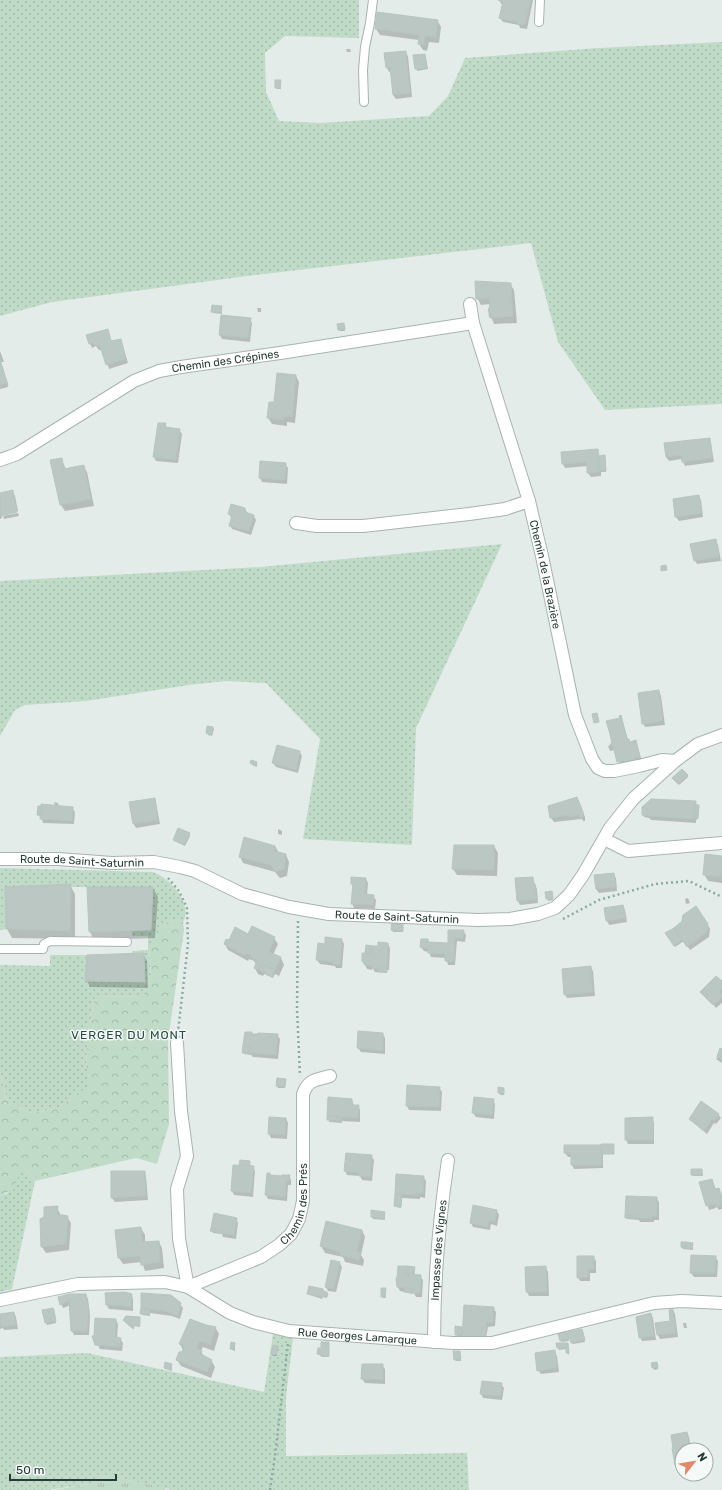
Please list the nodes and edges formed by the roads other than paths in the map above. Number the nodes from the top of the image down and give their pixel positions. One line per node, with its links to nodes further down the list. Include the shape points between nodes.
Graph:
1 (373, 0): 4 (lane, via 365,47)
2 (540, 0): 3 (lane)
3 (539, 22)
4 (364, 102)
5 (470, 304): 6 (street, Chemin de la Brazière)
6 (473, 323): 7 (street, Chemin des Crépines, via 159,371 134,381 23,451); 8 (street, Chemin de la Brazière)
7 (0, 460)
8 (529, 501): 9 (street, via 505,509 362,526); 11 (street, Chemin de la Brazière, via 575,715 592,760 598,768 605,771 662,760)
9 (296, 524)
10 (721, 734): 11 (street, Route de Saint-Saturnin, via 698,744)
11 (675, 761): 12 (street, Route de Saint-Saturnin, via 633,799)
12 (604, 839): 13 (street, via 628,852); 14 (street, Route de Saint-Saturnin, via 569,895 554,908 510,919 329,914 242,894 195,871 154,862)
13 (722, 843)
14 (0, 860)
15 (128, 942): 16 (lane, via 50,941 44,944 43,949)
16 (0, 949)
17 (177, 1044): 20 (street, via 187,1156 177,1189 179,1238)
18 (330, 1076): 20 (street, Chemin des Prés, via 312,1081 306,1085 303,1094 303,1201 299,1219 291,1234 261,1257)
19 (448, 1160): 23 (street, Impasse des Vignes, via 438,1237)
20 (188, 1287): 21 (street, Rue Georges Lamarque, via 165,1282 78,1284); 23 (street, Rue Georges Lamarque, via 230,1313 289,1331)
21 (0, 1300)
22 (722, 1303): 23 (street, Rue Georges Lamarque, via 682,1300 654,1303 492,1343)
23 (434, 1342)

